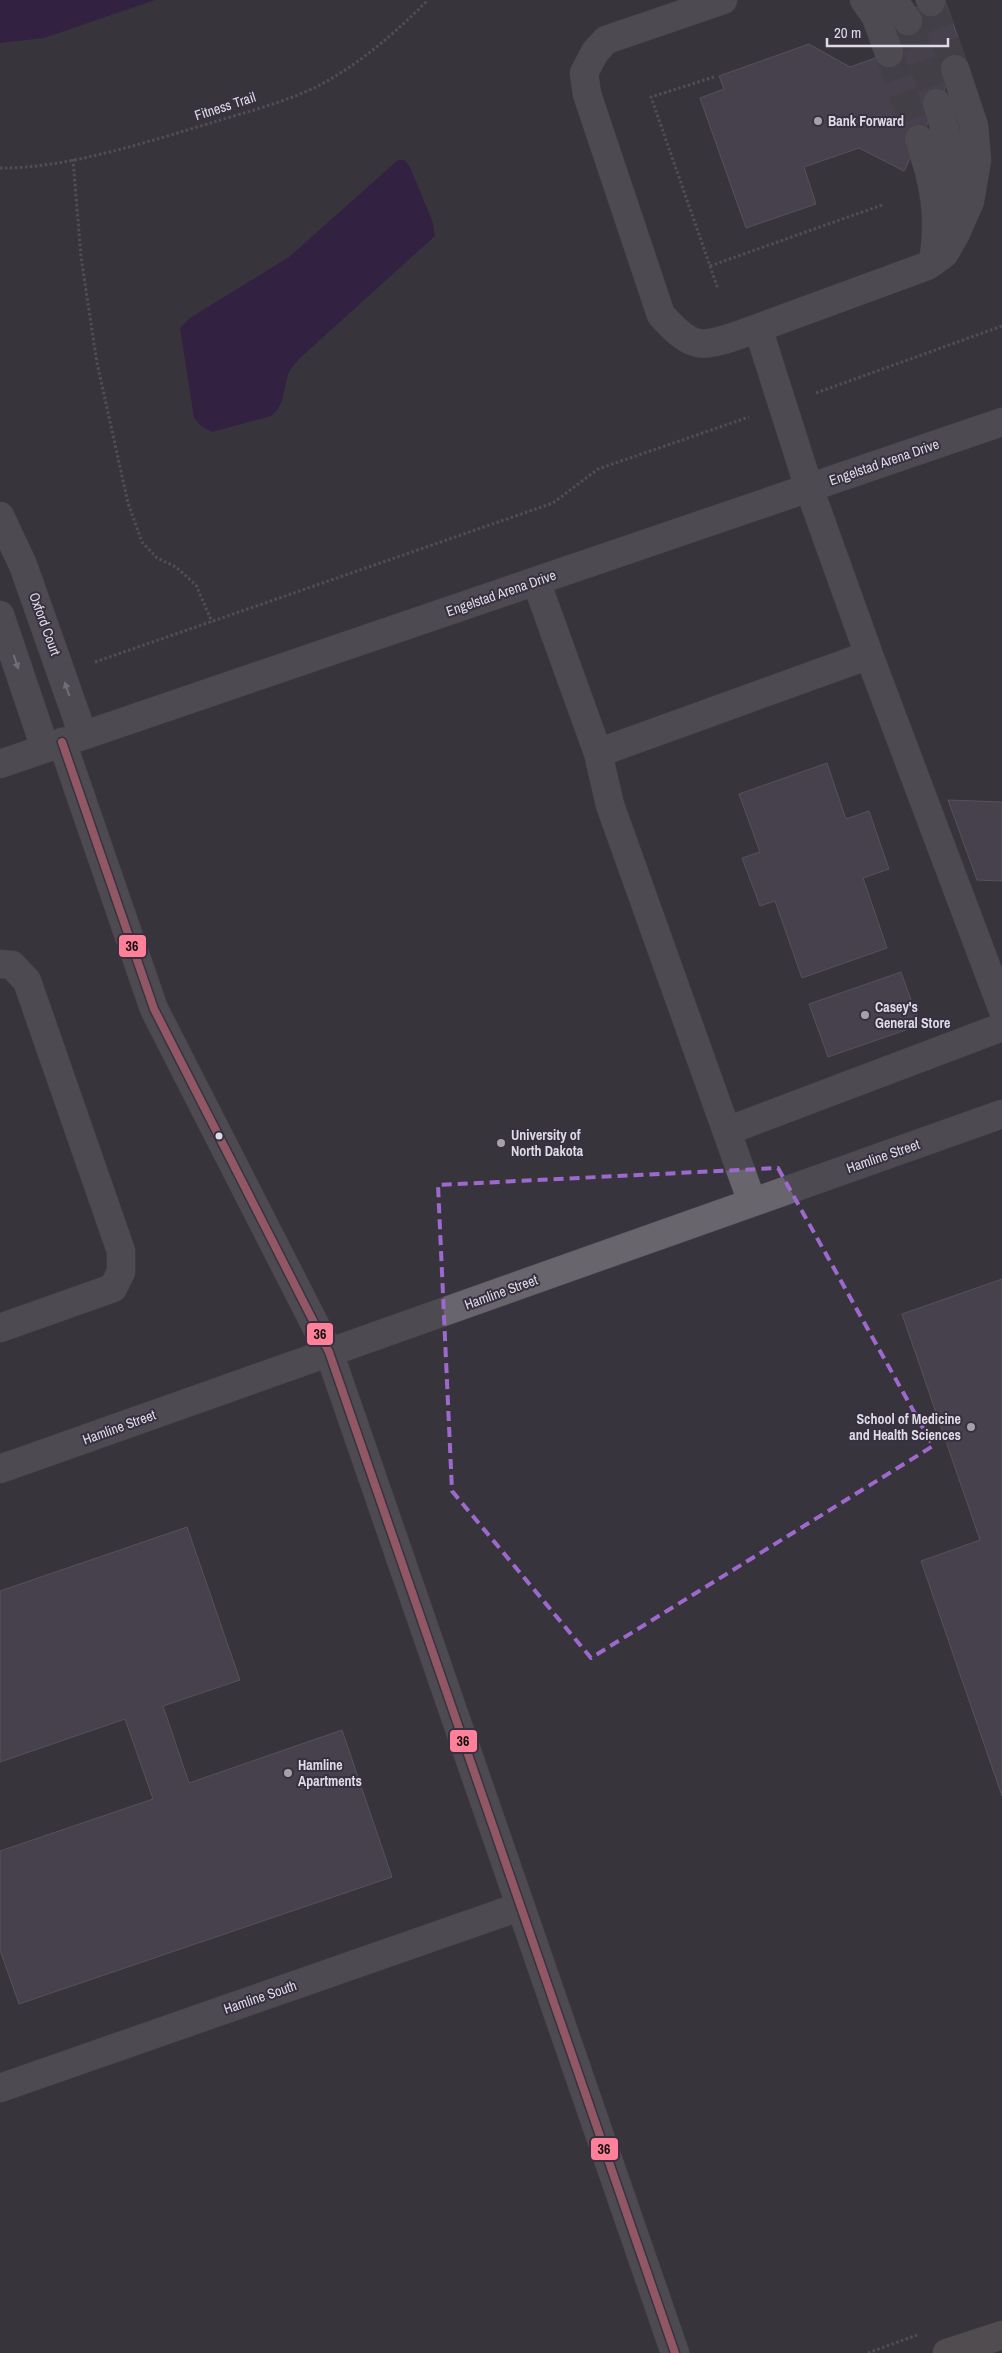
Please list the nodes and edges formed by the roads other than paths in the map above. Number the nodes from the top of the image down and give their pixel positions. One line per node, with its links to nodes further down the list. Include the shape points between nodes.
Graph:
1 (722, 0): 8 (street, via 606,40 584,73 587,94 661,315 677,332 698,343 720,341)
2 (864, 0): 3 (street, via 876,17)
3 (889, 53)
4 (955, 69): 7 (street, via 974,126 977,160 970,201 944,254)
5 (937, 104): 7 (street, via 955,178 955,207 945,240)
6 (919, 139): 7 (street, via 935,195)
7 (933, 262): 8 (street)
8 (758, 328): 10 (street)
9 (1002, 422): 10 (street, Engelstad Arena Drive)
10 (808, 488): 12 (street, Engelstad Arena Drive); 14 (street)
11 (0, 516): 15 (street, Oxford Court, one-way to 11, via 62,674 23,565)
12 (536, 581): 15 (street, Engelstad Arena Drive); 16 (street)
13 (0, 615): 15 (street, one-way to 15)
14 (869, 655): 16 (street); 19 (street)
15 (63, 742): 17 (street, Engelstad Arena Drive); 25 (street, via 154,1009)
16 (598, 753): 22 (street, via 610,805)
17 (0, 764)
18 (0, 964): 24 (street, via 12,965 28,981 121,1251 121,1272 113,1288)
19 (1002, 1008)
20 (1002, 1027): 22 (street)
21 (1002, 1114): 23 (street, Hamline Street)
22 (727, 1131): 23 (street)
23 (752, 1202): 25 (street, Hamline Street)
24 (0, 1328)
25 (329, 1352): 26 (street, Hamline Street); 27 (street)
26 (0, 1469)
27 (519, 1906): 28 (street, Hamline South); 30 (street)
28 (0, 2088)
29 (1002, 2335): 31 (main road)
30 (676, 2353)
31 (947, 2353)

